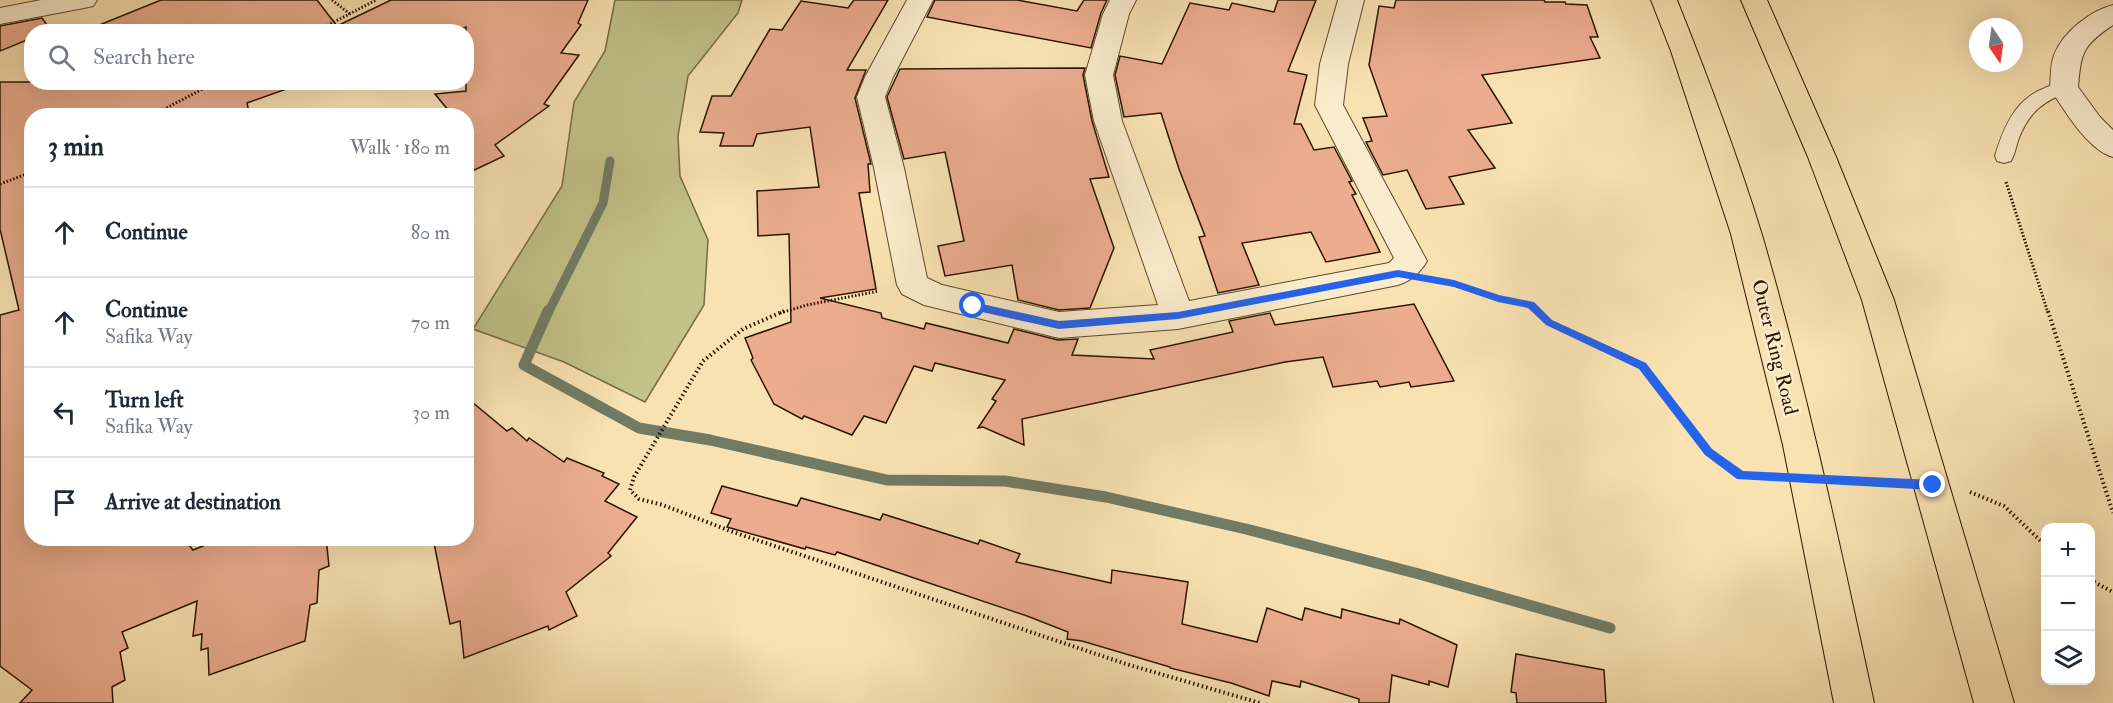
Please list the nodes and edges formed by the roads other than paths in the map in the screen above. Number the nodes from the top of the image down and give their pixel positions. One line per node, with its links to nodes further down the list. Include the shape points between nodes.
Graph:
1 (84, 0): 8 (street)
2 (920, 0): 12 (street, via 871,97 913,285 935,296 1059,325)
3 (1123, 0): 12 (street, via 1099,75 1108,121)
4 (1351, 0): 12 (street, via 1334,64 1329,105 1411,261 1398,273)
5 (1664, 0): 13 (highway, Outer Ring Road, via 1746,234 1807,479)
6 (1754, 0): 14 (highway, via 1878,300)
7 (2113, 13): 9 (street, via 2085,31 2067,56)
8 (0, 16)
9 (2064, 88): 10 (street); 11 (lane, via 2035,98 2009,135)
10 (2113, 147)
11 (2004, 156)
12 (1178, 316)
13 (1854, 703)
14 (1994, 703)

